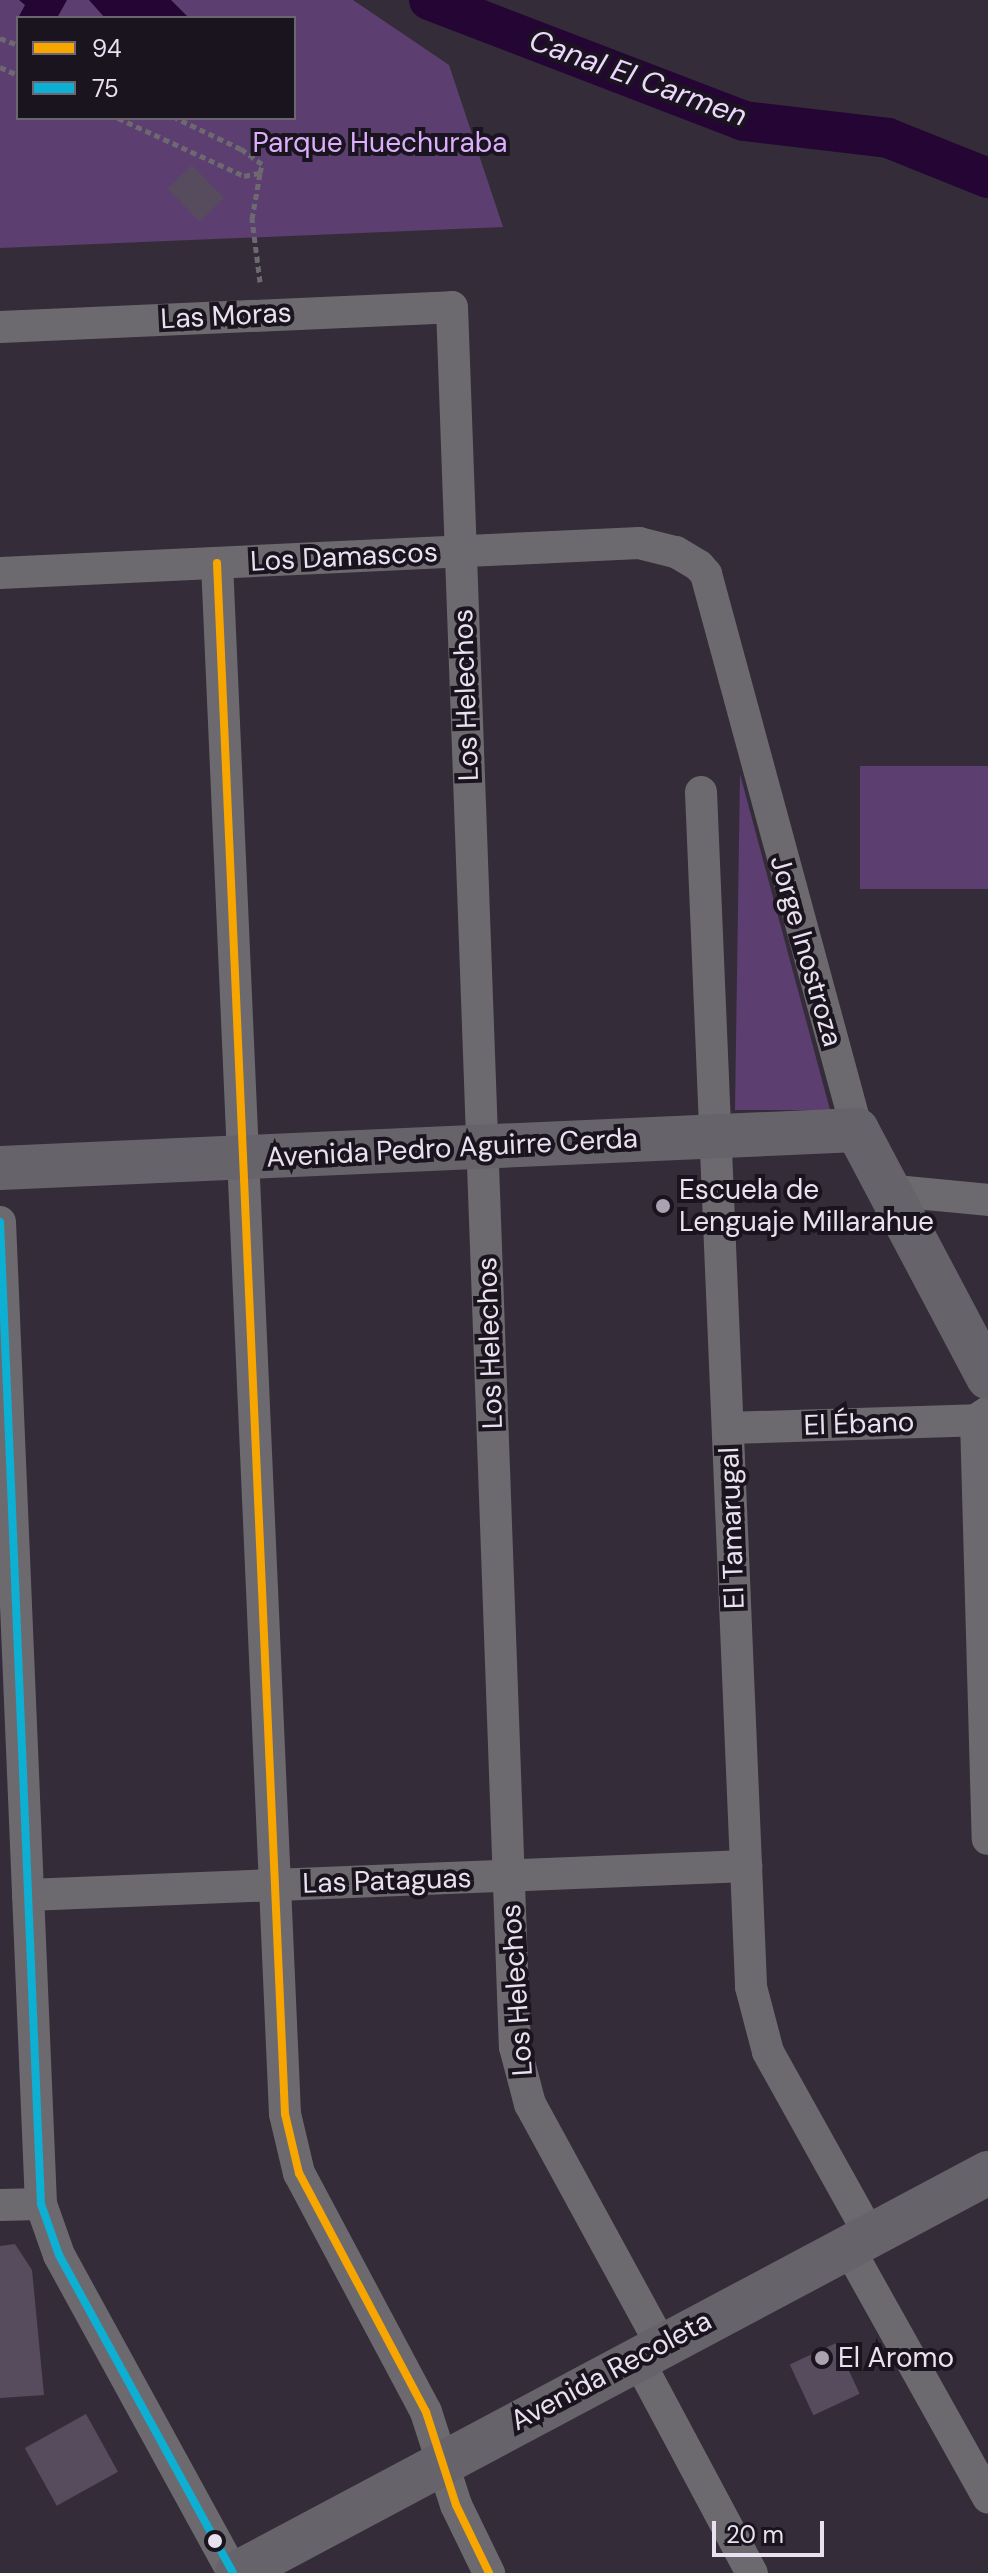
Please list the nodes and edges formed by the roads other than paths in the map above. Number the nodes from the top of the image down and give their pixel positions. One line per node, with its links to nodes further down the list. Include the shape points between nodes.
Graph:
1 (452, 307): 2 (street, Las Moras); 4 (street, Los Helechos)
2 (0, 327)
3 (639, 543): 4 (street, Los Damascos); 8 (street, Jorge Inostroza, via 676,552 706,574)
4 (461, 551): 5 (street, Los Damascos); 10 (street, Los Helechos)
5 (217, 563): 6 (street, Los Damascos); 11 (street)
6 (0, 573)
7 (701, 792): 9 (street, El Tamarugal)
8 (857, 1130): 9 (street, Avenida Pedro Aguirre Cerda); 13 (street, Jorge Inostroza)
9 (716, 1137): 10 (street, Avenida Pedro Aguirre Cerda); 18 (street, El Tamarugal)
10 (482, 1147): 11 (street, Avenida Pedro Aguirre Cerda); 22 (street, Los Helechos)
11 (244, 1157): 12 (street, Avenida Pedro Aguirre Cerda); 23 (street)
12 (0, 1168)
13 (885, 1190): 14 (street); 16 (street, Jorge Inostroza)
14 (988, 1200)
15 (0, 1222): 19 (street)
16 (988, 1377)
17 (982, 1416): 18 (street, El Ébano); 20 (street)
18 (728, 1428): 21 (street, El Tamarugal)
19 (9, 1654): 24 (street)
20 (988, 1839)
21 (746, 1866): 22 (street, Las Pataguas); 28 (street, El Tamarugal, via 756,2020)
22 (509, 1875): 23 (street, Las Pataguas); 29 (street, Los Helechos, via 515,2047 525,2091)
23 (275, 1885): 24 (street, Las Pataguas); 30 (street, via 289,2140 299,2173 426,2412)
24 (28, 1895): 26 (street)
25 (988, 2173): 28 (street, Avenida Recoleta)
26 (41, 2204): 27 (street); 32 (street, via 59,2255)
27 (0, 2205)
28 (859, 2241): 29 (street, Avenida Recoleta); 31 (street, El Tamarugal)
29 (649, 2351): 30 (street, Avenida Recoleta); 34 (street, Los Helechos)
30 (442, 2462): 32 (street, Avenida Recoleta); 33 (street)
31 (988, 2497)
32 (235, 2573)
33 (489, 2573)
34 (752, 2573)

